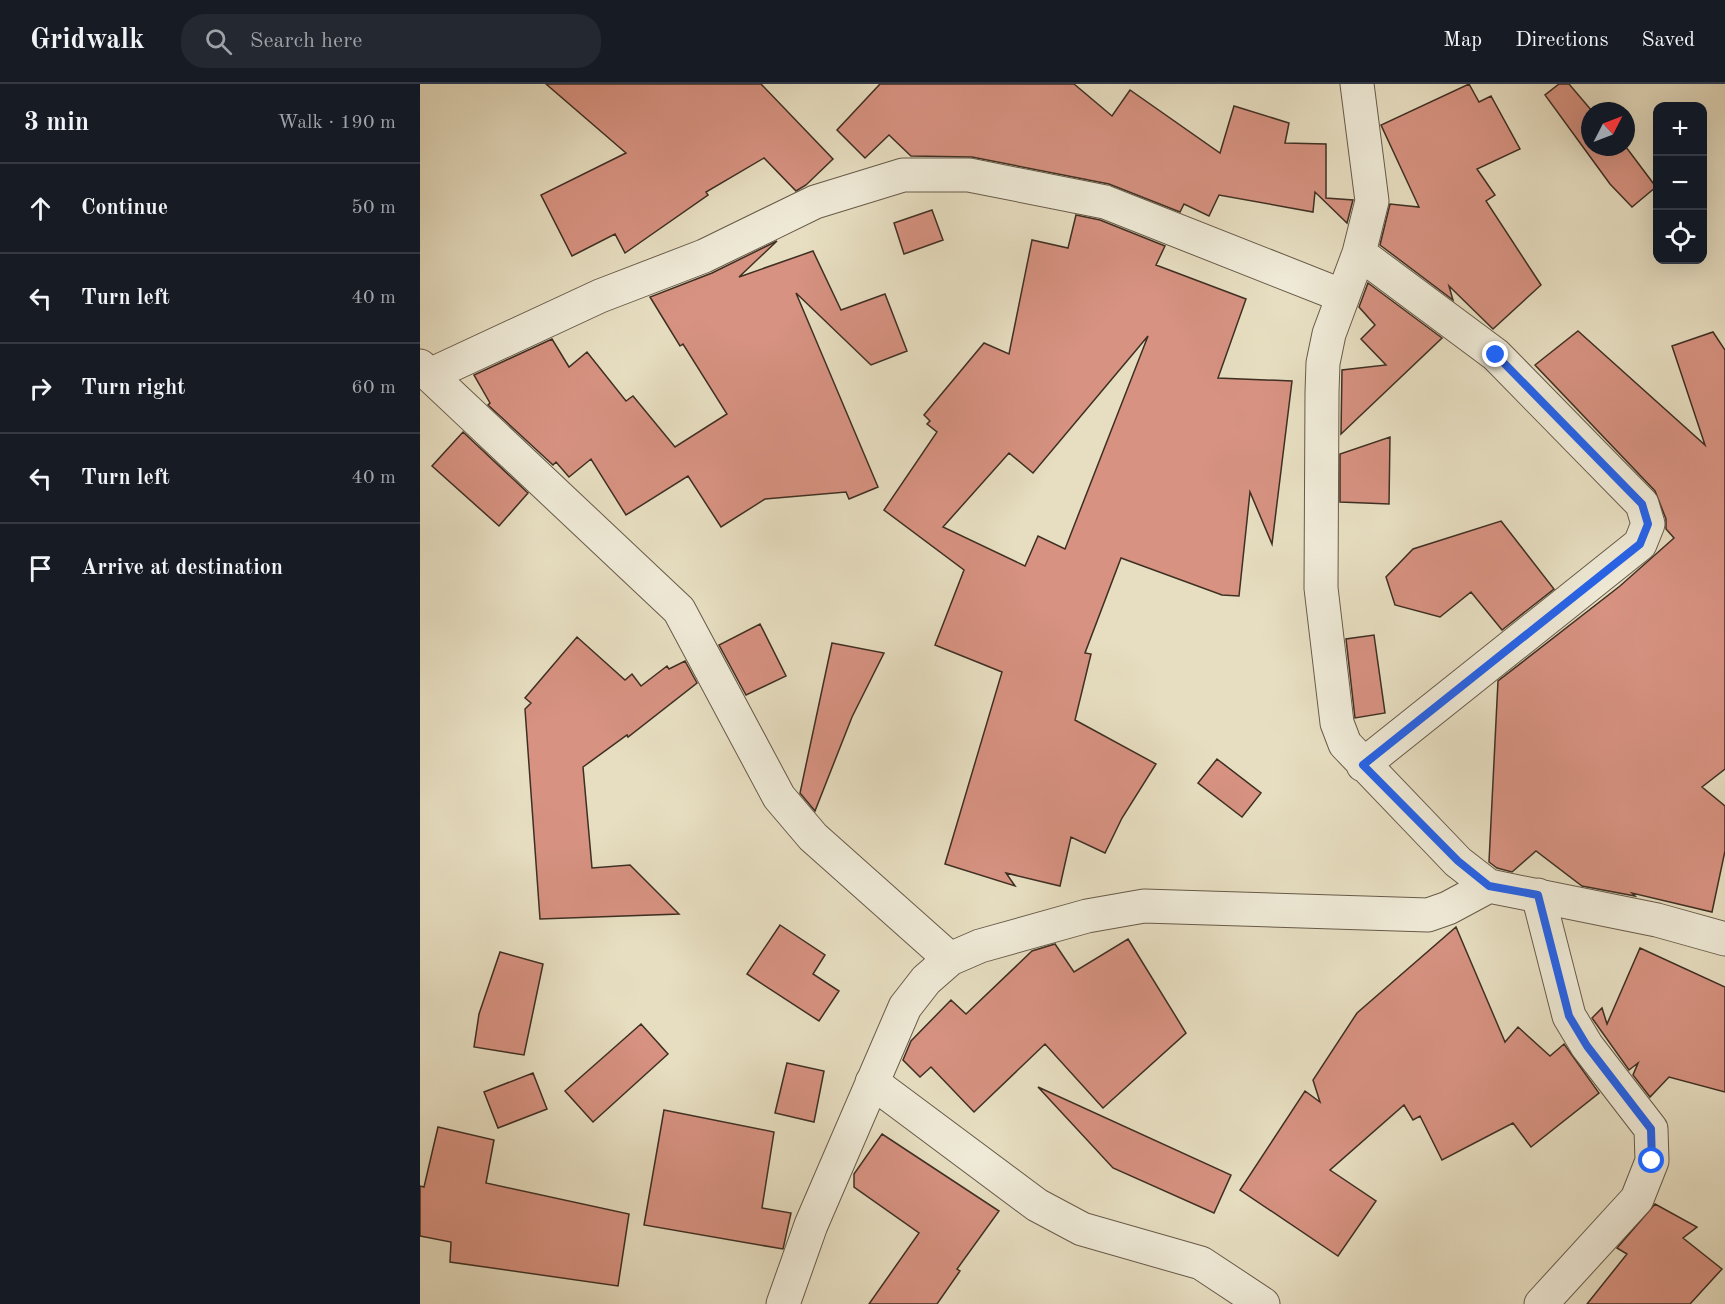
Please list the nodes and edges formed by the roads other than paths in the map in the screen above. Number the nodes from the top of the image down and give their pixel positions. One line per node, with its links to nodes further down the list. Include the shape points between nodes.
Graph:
1 (1357, 84): 2 (street, via 1372,201)
2 (1359, 253): 3 (street); 5 (street, via 1496,355 1642,504 1648,524 1640,544)
3 (1343, 296): 4 (street, via 1105,202 969,175 903,174 815,202 704,256); 5 (street, via 1323,363 1321,588 1337,723 1345,744)
4 (426, 370): 9 (street, via 679,610 779,797 813,837)
5 (1363, 765): 6 (street, via 1458,861)
6 (1489, 886): 7 (street); 9 (street, via 1428,915 1144,906 1087,916 981,946)
7 (1538, 895): 8 (street); 13 (street, via 1569,1016 1587,1046 1651,1129 1652,1161 1637,1199)
8 (1725, 939)
9 (950, 959): 10 (street, via 905,1007)
10 (872, 1082): 11 (street, via 811,1225); 12 (street, via 1037,1205 1082,1229 1201,1263)
11 (783, 1304)
12 (1263, 1304)
13 (1541, 1304)

